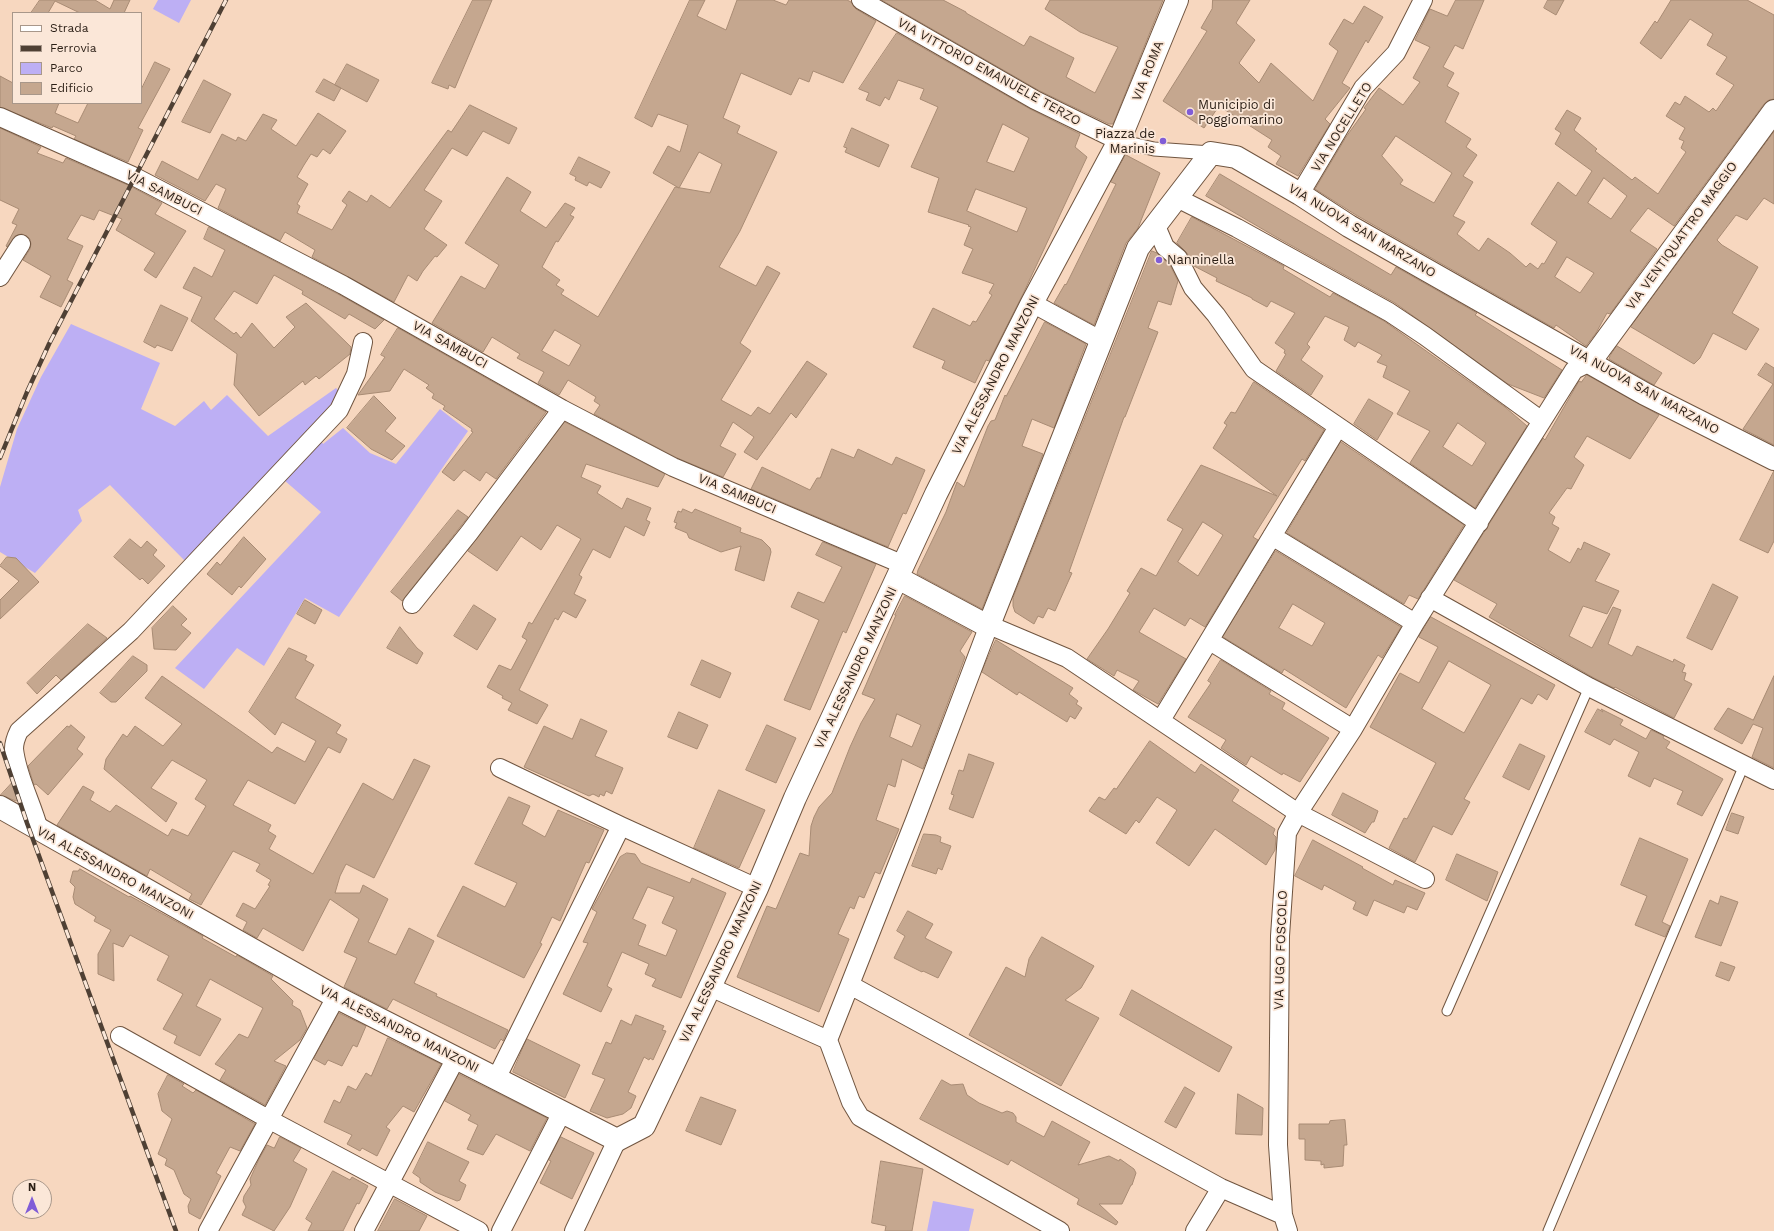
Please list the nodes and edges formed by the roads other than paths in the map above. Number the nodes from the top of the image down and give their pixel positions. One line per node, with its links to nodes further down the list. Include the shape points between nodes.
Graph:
1 (861, 0): 6 (street, VIA VITTORIO EMANUELE TERZO, via 1035,100)
2 (1177, 0): 6 (main road, VIA ROMA)
3 (1423, 0): 8 (street, VIA NOCELLETO, via 1396,53 1363,88)
4 (1773, 113): 16 (main road, VIA VENTIQUATTRO MAGGIO)
5 (0, 117): 17 (street, VIA SAMBUCI, via 135,177 336,282)
6 (1119, 141): 7 (street, via 1154,149); 13 (main road, VIA ALESSANDRO MANZONI)
7 (1211, 153): 8 (main road, VIA NUOVA SAN MARZANO, via 1236,157); 9 (main road)
8 (1300, 194): 16 (main road, VIA NUOVA SAN MARZANO, via 1349,226)
9 (1177, 198): 10 (main road); 18 (street, via 1389,312)
10 (1156, 226): 14 (main road, via 1138,248); 19 (street, via 1165,248 1178,258 1193,288 1216,315 1254,369)
11 (21, 244): 12 (street)
12 (0, 277)
13 (1032, 303): 14 (street); 23 (main road, VIA ALESSANDRO MANZONI, via 936,494)
14 (1102, 341): 27 (main road)
15 (363, 342): 38 (street, via 356,374 339,410 131,631 19,731 14,749)
16 (1590, 362): 18 (street, VIA UGO FOSCOLO, via 1574,370); 20 (main road, VIA NUOVA SAN MARZANO, via 1645,394)
17 (562, 409): 23 (street, VIA SAMBUCI, via 673,467); 25 (street)
18 (1542, 421): 21 (street, VIA UGO FOSCOLO)
19 (1338, 427): 21 (street); 22 (street)
20 (1774, 459)
21 (1479, 523): 24 (street, VIA UGO FOSCOLO)
22 (1272, 536): 26 (street); 28 (street)
23 (901, 571): 27 (main road); 40 (main road, VIA ALESSANDRO MANZONI, via 795,798)
24 (1430, 598): 26 (street, VIA UGO FOSCOLO); 29 (street)
25 (412, 604)
26 (1415, 623): 31 (street, VIA UGO FOSCOLO)
27 (989, 625): 30 (street, via 1067,658); 41 (street)
28 (1210, 641): 30 (street); 31 (street)
29 (1589, 687): 32 (street); 44 (lane)
30 (1161, 720): 36 (street)
31 (1353, 729): 36 (street, VIA UGO FOSCOLO)
32 (1744, 765): 34 (street); 62 (lane)
33 (500, 768): 37 (street)
34 (1774, 780)
35 (0, 807): 38 (main road, VIA ALESSANDRO MANZONI)
36 (1298, 813): 39 (street); 54 (street, VIA UGO FOSCOLO, via 1287,832 1280,936 1278,1145)
37 (621, 826): 40 (street); 48 (street)
38 (39, 830): 43 (main road, VIA ALESSANDRO MANZONI)
39 (1425, 878)
40 (757, 888): 42 (main road, VIA ALESSANDRO MANZONI)
41 (850, 985): 46 (street); 53 (street)
42 (710, 987): 46 (street); 51 (main road, VIA ALESSANDRO MANZONI, via 644,1126)
43 (336, 997): 47 (main road, VIA ALESSANDRO MANZONI); 50 (street)
44 (1448, 1011)
45 (120, 1036): 50 (street)
46 (828, 1040): 60 (street, via 851,1102 860,1117)
47 (456, 1058): 48 (main road, VIA ALESSANDRO MANZONI); 52 (street)
48 (496, 1079): 49 (main road, VIA ALESSANDRO MANZONI)
49 (562, 1112): 51 (main road, VIA ALESSANDRO MANZONI); 58 (street)
50 (270, 1120): 52 (street); 55 (street)
51 (617, 1140): 59 (street)
52 (390, 1183): 56 (street); 57 (street)
53 (1221, 1188): 54 (street); 61 (street)
54 (1285, 1223)
55 (208, 1231)
56 (364, 1231)
57 (479, 1231)
58 (501, 1231)
59 (574, 1231)
60 (1060, 1231)
61 (1195, 1231)
62 (1548, 1231)

